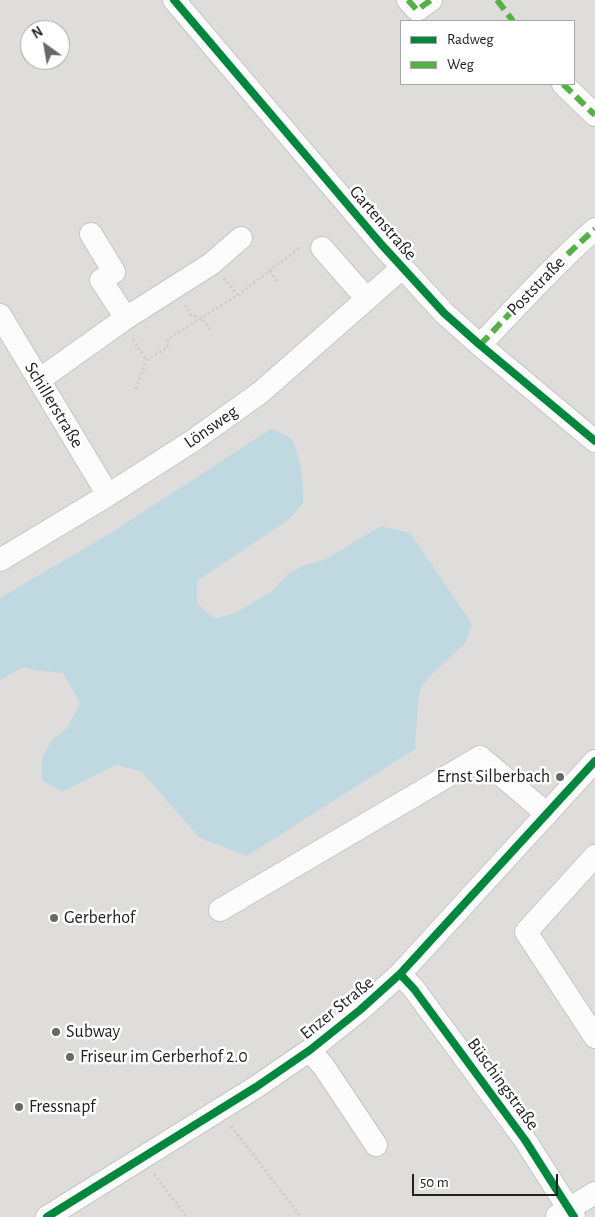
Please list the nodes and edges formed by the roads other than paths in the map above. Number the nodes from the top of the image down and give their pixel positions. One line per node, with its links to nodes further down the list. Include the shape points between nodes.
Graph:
1 (174, 0): 10 (street, Gartenstraße)
2 (408, 0): 3 (street, via 417,10)
3 (431, 0)
4 (564, 85): 5 (street)
5 (595, 115)
6 (595, 229): 14 (street, Poststraße, via 554,266)
7 (91, 234): 13 (street, via 114,272 102,280)
8 (241, 238): 13 (street, via 211,264)
9 (322, 248): 11 (street)
10 (402, 268): 11 (street, Lönsweg); 14 (street, Gartenstraße, via 444,313)
11 (367, 299): 17 (street, Lönsweg, via 262,392)
12 (0, 315): 15 (street, Schillerstraße)
13 (124, 320): 15 (street)
14 (480, 345): 16 (street, Gartenstraße)
15 (39, 380): 17 (street, Schillerstraße)
16 (595, 441)
17 (108, 495): 18 (street, Lönsweg)
18 (0, 560)
19 (595, 761): 20 (street, Enzer Straße)
20 (547, 814): 22 (street, via 480,757); 23 (street, Enzer Straße)
21 (595, 856): 24 (street, via 526,932)
22 (220, 910)
23 (400, 974): 25 (street, Enzer Straße); 28 (street, Büschingstraße, via 525,1140)
24 (595, 1037)
25 (310, 1050): 26 (street); 29 (street, Enzer Straße)
26 (376, 1145)
27 (595, 1192): 28 (street)
28 (566, 1214)
29 (47, 1217)

